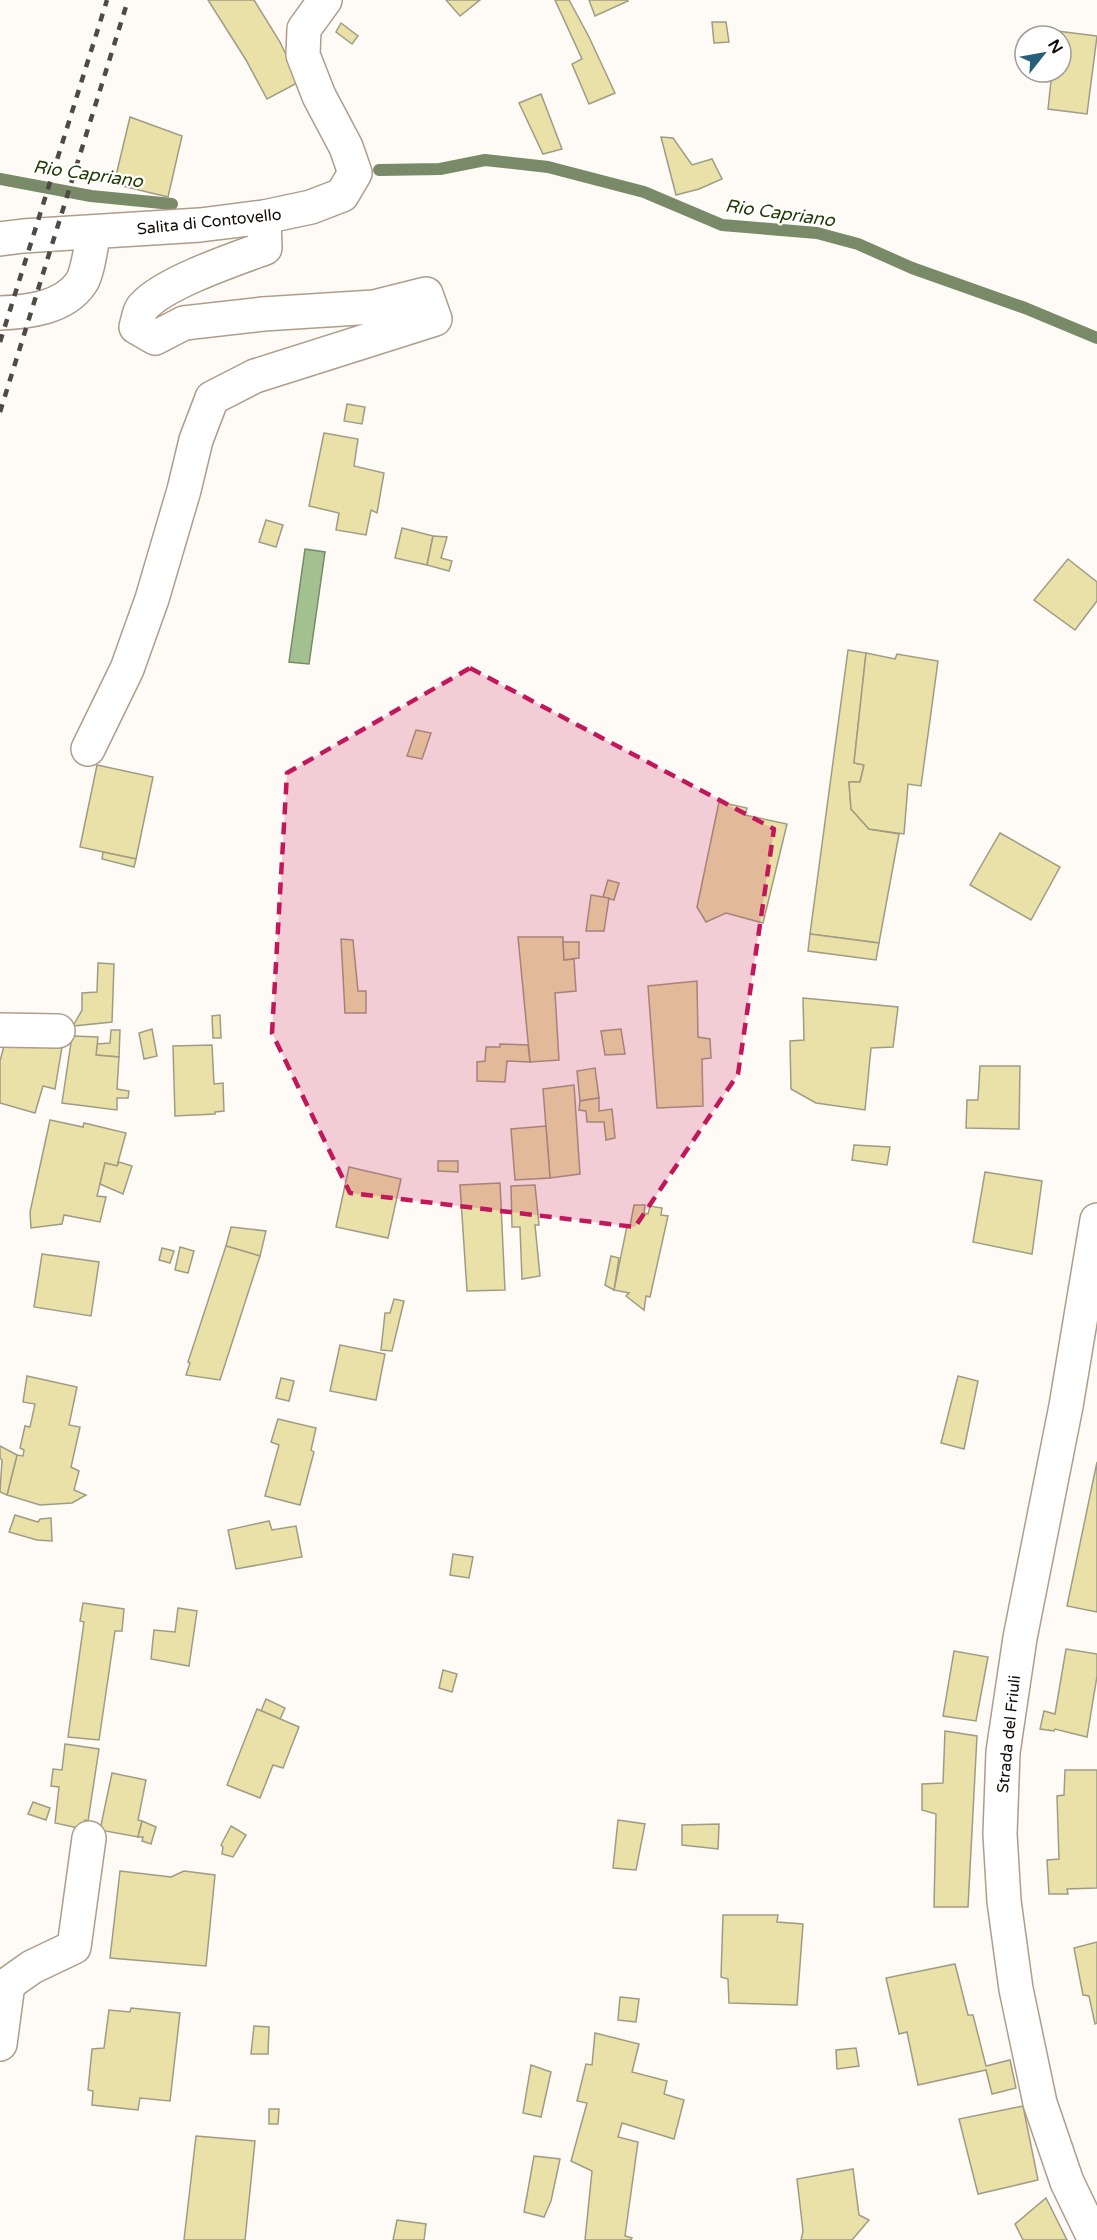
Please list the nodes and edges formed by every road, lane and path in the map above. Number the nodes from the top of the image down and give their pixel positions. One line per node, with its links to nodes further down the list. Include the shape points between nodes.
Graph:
1 (325, 0): 2 (street, Salita di Contovello, via 303,28 303,55 355,173 342,195 311,207)
2 (264, 217): 3 (street, Salita di Contovello); 6 (street, via 265,248 166,290 142,306 136,327 155,338 184,323 374,307 426,294 435,319 276,368 212,398 196,440 152,599 127,669)
3 (94, 232): 4 (street, Salita di Contovello); 5 (street, via 83,281 66,298 25,312)
4 (0, 239)
5 (0, 313)
6 (88, 749)
7 (0, 1030): 8 (street)
8 (58, 1031)
9 (1097, 1220): 12 (street, Strada del Friuli, via 1066,1406 1020,1638 1003,1752 1000,1834 1016,1989 1040,2103 1067,2182)
10 (89, 1838): 11 (street, via 74,1947 32,1967 8,1984)
11 (0, 2044)
12 (1095, 2240)

